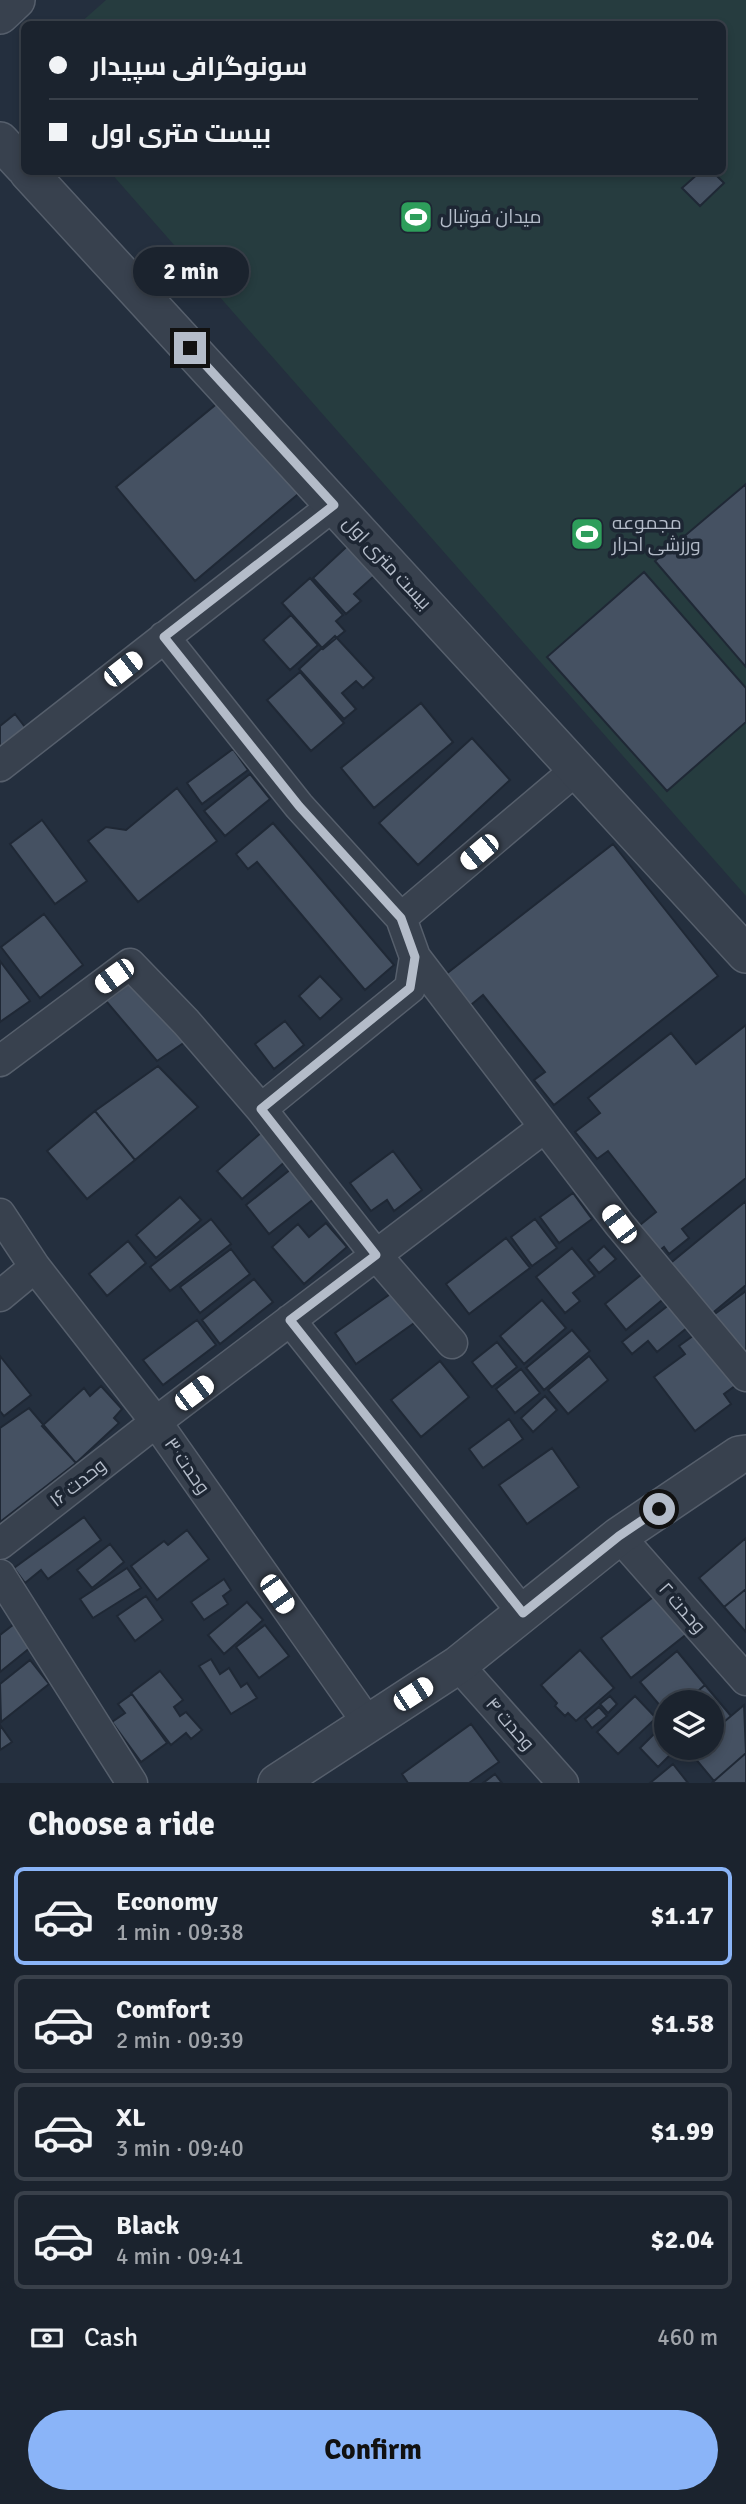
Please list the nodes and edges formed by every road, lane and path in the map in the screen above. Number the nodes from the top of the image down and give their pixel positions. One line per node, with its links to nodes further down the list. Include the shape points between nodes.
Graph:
1 (16, 0): 2 (street)
2 (0, 15)
3 (0, 141): 4 (street)
4 (21, 164)
5 (31, 175): 6 (street, بیست متری اول)
6 (334, 505): 7 (street); 9 (street, بیست متری اول)
7 (164, 637): 8 (street); 10 (street, via 299,806)
8 (0, 766)
9 (577, 769): 10 (street); 11 (street, بیست متری اول)
10 (401, 918): 12 (street)
11 (746, 954)
12 (415, 957): 14 (street, via 410,988); 15 (street)
13 (0, 1061): 14 (street, via 130,964)
14 (261, 1109): 17 (street)
15 (545, 1127): 17 (street, وحدت ۱۶); 22 (street)
16 (0, 1214): 18 (street, وحدت۳۰)
17 (376, 1255): 20 (street, وحدت ۱۶); 21 (street)
18 (35, 1267): 19 (street); 23 (street, وحدت۳۰)
19 (0, 1296)
20 (290, 1320): 23 (street, وحدت ۱۶); 28 (street)
21 (452, 1343)
22 (746, 1377)
23 (156, 1422): 26 (street, وحدت ۱۶); 31 (street, وحدت۳۰)
24 (744, 1457): 25 (street)
25 (619, 1536): 28 (street); 30 (street, وحدت ۲)
26 (0, 1544)
27 (0, 1575): 32 (street)
28 (523, 1613): 29 (street)
29 (458, 1665): 31 (street); 34 (street, وحدت ۴)
30 (746, 1680)
31 (368, 1723): 33 (street)
32 (132, 1783)
33 (279, 1783)
34 (563, 1783)

